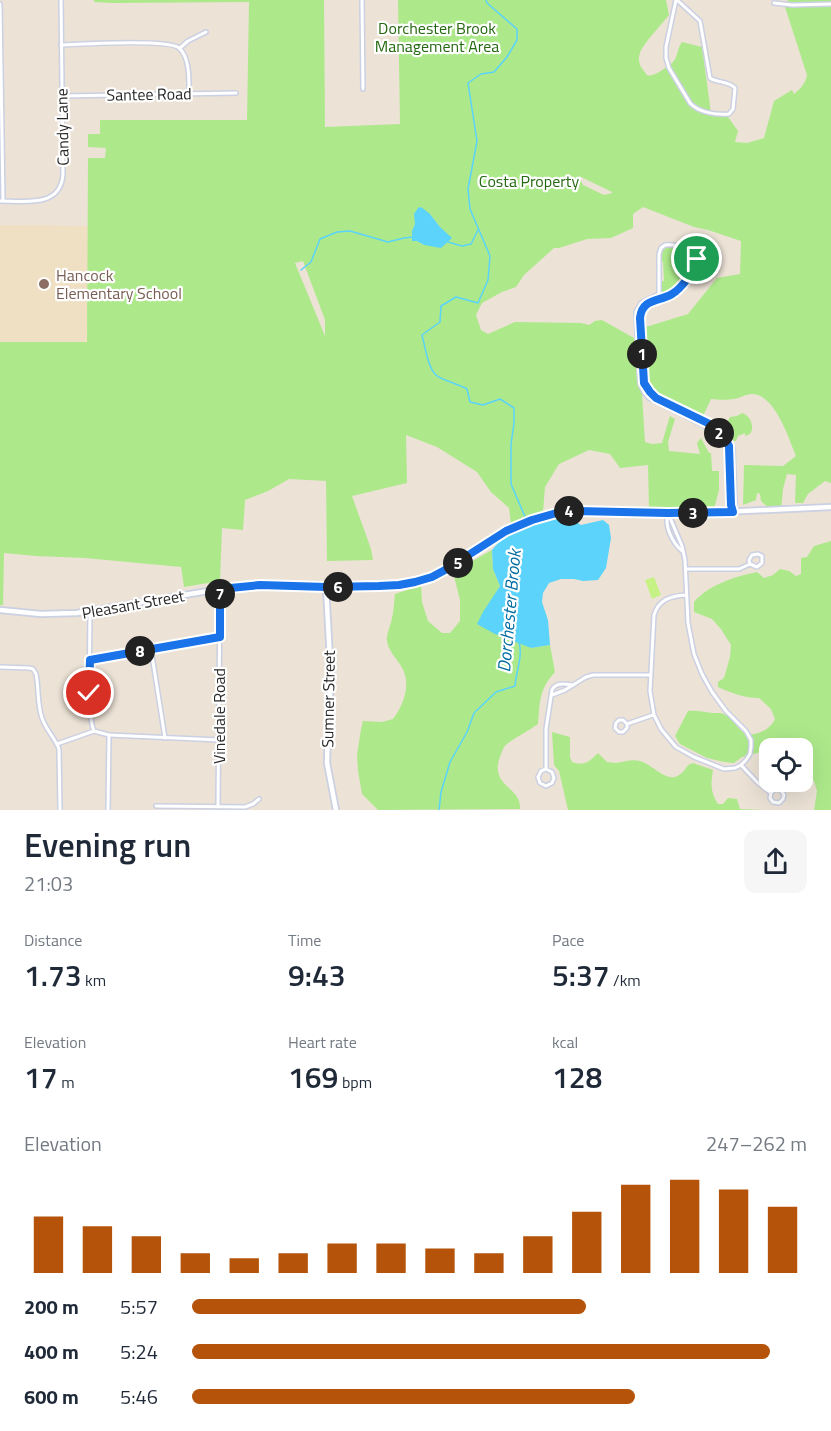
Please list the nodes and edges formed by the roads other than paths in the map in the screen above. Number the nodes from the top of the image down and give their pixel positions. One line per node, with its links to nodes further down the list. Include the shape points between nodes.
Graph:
1 (61, 0): 9 (street, Candy Lane)
2 (362, 0): 11 (street)
3 (676, 0): 3 (street, via 700,21 710,78 735,88 730,114 694,108 669,68 665,50)
4 (774, 3): 6 (street)
5 (0, 4): 7 (street)
6 (831, 4)
7 (0, 32): 15 (street)
8 (206, 32): 10 (street)
9 (61, 45): 10 (street, via 158,43); 14 (street, Candy Lane)
10 (179, 48): 12 (street, via 188,66)
11 (363, 89)
12 (189, 93): 13 (street, Santee Road); 14 (street, Santee Road)
13 (236, 93)
14 (62, 96): 15 (street, Candy Lane, via 60,190 44,200)
15 (2, 201)
16 (659, 293): 17 (street); 17 (street, via 661,248 672,245 690,252 697,258 696,266 674,293); 18 (street, via 641,303 637,310 639,381 650,398)
17 (665, 297): 18 (street, via 646,305 641,312 644,381 651,394)
18 (682, 412): 20 (street, via 726,434 730,445)
19 (831, 507): 20 (main road, Pleasant Street)
20 (733, 512): 21 (main road, Pleasant Street)
21 (668, 513): 23 (street, via 669,531 683,552); 24 (main road, Pleasant Street, via 550,514 506,531 432,577 379,586)
22 (750, 564): 22 (street, via 752,555 762,556 761,565); 23 (street, via 739,569)
23 (686, 569): 26 (street)
24 (326, 587): 25 (main road, Pleasant Street, via 260,585); 51 (main road, Sumner Street, via 331,678 327,763)
25 (220, 589): 28 (main road, Pleasant Street); 29 (street, Vinedale Road)
26 (686, 595): 33 (street, via 668,598 656,609); 43 (street, via 690,638 702,674 721,704 750,737 751,751)
27 (0, 610): 28 (main road, Pleasant Street, via 41,614)
28 (90, 612): 31 (street)
29 (220, 637): 30 (street); 41 (street, Vinedale Road)
30 (151, 649): 31 (street); 40 (street)
31 (90, 660): 38 (street, via 89,703)
32 (0, 667): 42 (street, via 34,670 41,716)
33 (650, 675): 34 (street, via 593,675); 36 (street)
34 (573, 685): 35 (street); 35 (street, via 555,686)
35 (551, 696): 44 (street)
36 (654, 715): 37 (street); 43 (street, via 668,739 684,752 724,769)
37 (627, 724): 37 (street, via 619,720 615,728 623,732)
38 (94, 731): 39 (street); 42 (street)
39 (110, 735): 40 (street); 50 (street)
40 (165, 738): 41 (street)
41 (219, 740): 48 (street, Vinedale Road)
42 (57, 744): 49 (street)
43 (741, 765): 45 (street)
44 (546, 770): 44 (street, via 554,777 546,786 538,778)
45 (771, 793): 45 (street, via 780,790 783,799 773,802)
46 (259, 799): 48 (street, via 245,807)
47 (156, 806): 48 (street)
48 (219, 806)
49 (60, 810)
50 (108, 810)
51 (336, 810)

